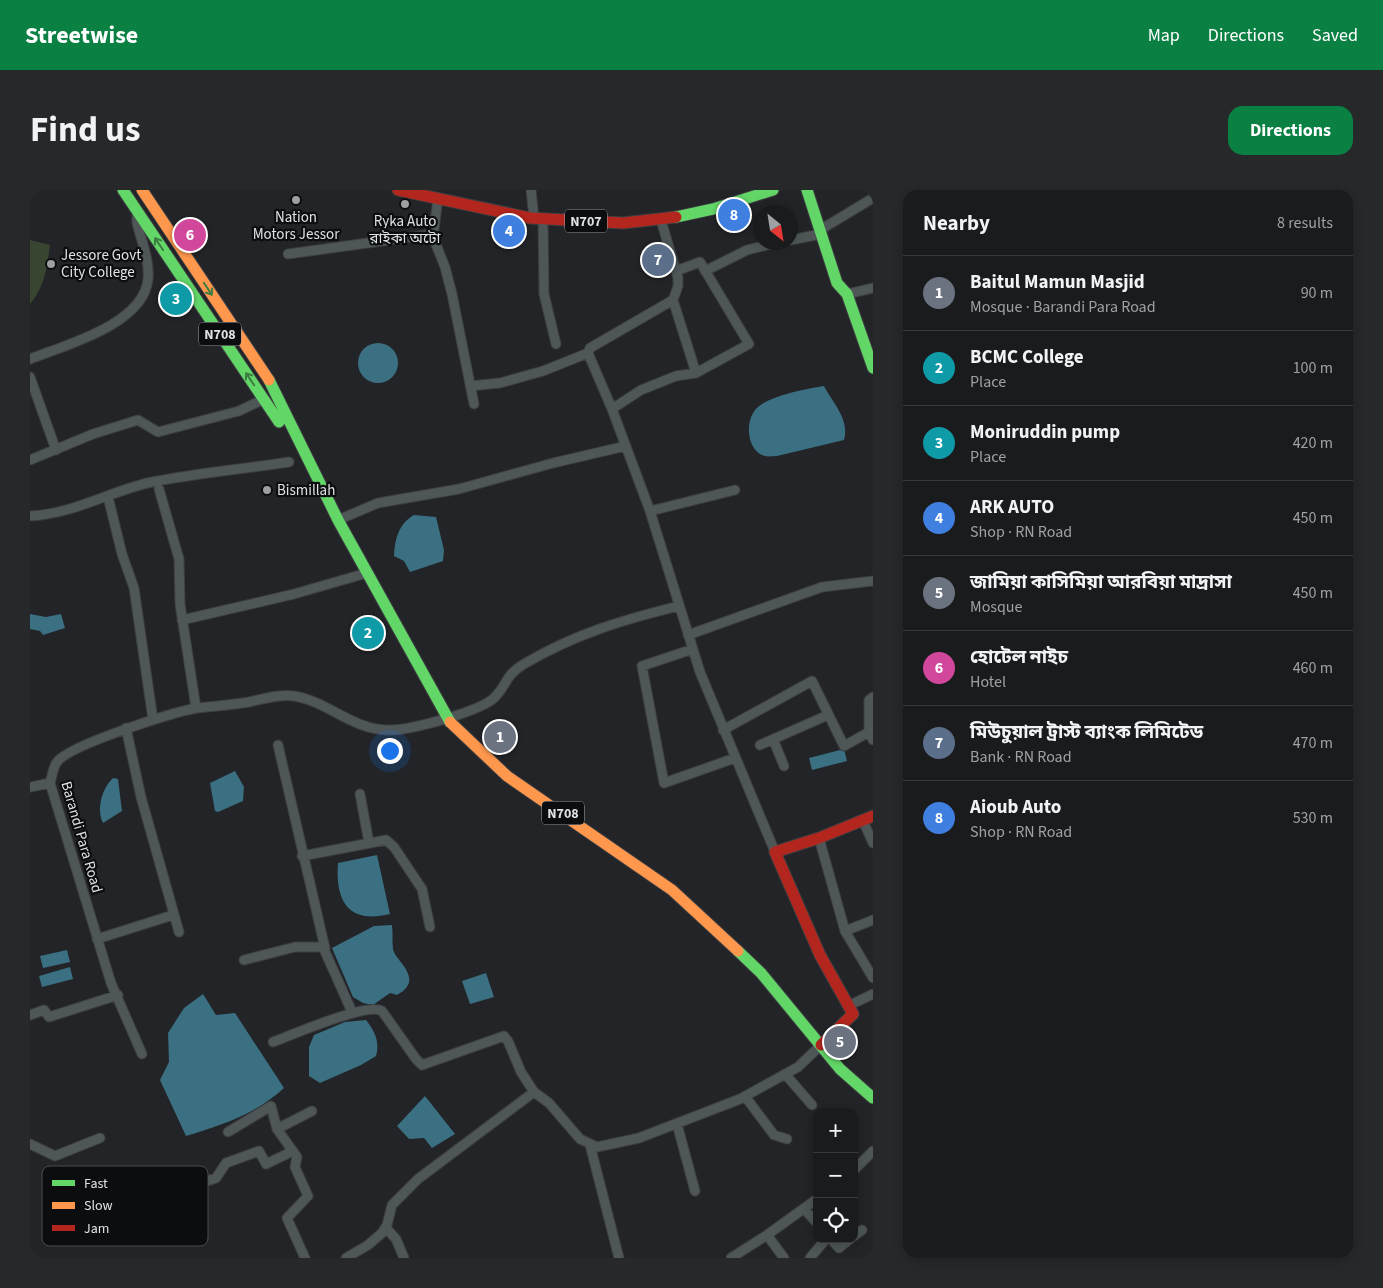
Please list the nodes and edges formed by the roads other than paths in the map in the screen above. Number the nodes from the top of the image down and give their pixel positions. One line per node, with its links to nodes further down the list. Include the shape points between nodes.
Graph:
1 (123, 190): 9 (main road, N708)
2 (142, 190): 36 (main road, N708, one-way to 36, via 265,373)
3 (398, 190): 7 (main road, N707)
4 (531, 190): 10 (street)
5 (773, 190): 11 (main road, N707, via 713,209)
6 (807, 190): 12 (main road)
7 (438, 198): 10 (main road, N707); 13 (street)
8 (873, 198): 12 (street)
9 (138, 212): 24 (street, via 137,223 148,278 145,293 136,307 114,325); 29 (main road, N708, one-way to 9)
10 (539, 218): 11 (main road, N707, via 623,223); 22 (street, via 544,294)
11 (661, 220): 17 (street)
12 (820, 232): 14 (street); 20 (main road, via 837,283)
13 (433, 234): 16 (street); 28 (street, via 452,294)
14 (798, 238)
15 (753, 248): 18 (street)
16 (288, 254)
17 (676, 271): 18 (street, via 700,262); 21 (street, via 678,286)
18 (705, 271): 26 (street, via 749,344)
19 (873, 288): 20 (street)
20 (847, 294): 25 (main road)
21 (673, 300): 23 (street); 26 (street)
22 (556, 344)
23 (588, 352): 28 (street, via 543,371 500,383); 31 (street)
24 (30, 359)
25 (873, 368)
26 (696, 373): 31 (street, via 658,382)
27 (30, 377): 33 (street)
28 (470, 386): 30 (street)
29 (264, 399): 33 (street, via 239,411 158,432 138,420); 36 (main road, N708)
30 (474, 404)
31 (612, 409): 32 (street)
32 (626, 446): 40 (street); 42 (street, via 459,489 378,503)
33 (56, 450): 34 (street)
34 (30, 460)
35 (289, 462): 39 (street, via 150,482)
36 (316, 478): 42 (main road, N708)
37 (159, 489): 46 (street, via 179,559)
38 (735, 490): 40 (street)
39 (108, 497): 41 (street, via 68,511); 53 (street, via 134,588)
40 (650, 511): 45 (street)
41 (30, 516)
42 (338, 520): 43 (main road, N708)
43 (367, 573): 46 (street); 52 (main road, N708)
44 (873, 580): 47 (street, via 822,587)
45 (679, 606): 47 (street); 52 (street, Barandi Para Road, via 599,627 566,642 508,675 494,699)
46 (182, 620): 50 (street)
47 (688, 635): 48 (street)
48 (693, 649): 55 (street); 60 (street, via 642,666 664,783)
49 (873, 697): 56 (street, via 869,700)
50 (196, 708): 52 (street, Barandi Para Road, via 293,696 308,699 370,728 389,730); 53 (street, Barandi Para Road)
51 (828, 715): 55 (street, via 812,681); 56 (street, via 844,746); 57 (street)
52 (447, 718): 86 (main road, N708, via 508,776 672,890 702,916 749,960)
53 (153, 720): 54 (street, Barandi Para Road)
54 (126, 728): 62 (street, Barandi Para Road, via 77,748 57,761); 71 (street)
55 (723, 730): 60 (street)
56 (872, 734)
57 (773, 739): 59 (street); 61 (street)
58 (278, 745): 70 (street)
59 (760, 745)
60 (735, 758): 69 (street)
61 (784, 766)
62 (50, 783): 63 (street); 76 (street, Barandi Para Road)
63 (30, 787)
64 (360, 794): 67 (street)
65 (868, 819): 66 (main road); 68 (street)
66 (819, 838): 69 (main road); 74 (street)
67 (369, 843): 70 (street); 73 (street, via 386,840 394,847 422,889)
68 (873, 843)
69 (775, 852): 82 (main road, via 820,955)
70 (302, 856): 77 (street)
71 (173, 915): 75 (street); 76 (street)
72 (873, 920): 74 (street)
73 (430, 927)
74 (845, 931): 79 (street)
75 (179, 932)
76 (97, 939): 81 (street, Barandi Para Road)
77 (325, 948): 78 (street, via 295,947); 83 (street)
78 (244, 960)
79 (873, 978)
80 (873, 994): 82 (street)
81 (118, 995): 84 (street, via 49,1017 44,1010); 87 (street, Barandi Para Road)
82 (848, 1006): 86 (main road, via 852,1016)
83 (352, 1012): 85 (street); 89 (street, via 380,1009 422,1065 504,1036)
84 (30, 1015)
85 (273, 1042)
86 (821, 1045): 88 (street, via 798,1067); 90 (main road, N708, via 840,1069)
87 (142, 1054)
88 (785, 1074): 92 (street); 94 (street, via 740,1099)
89 (534, 1092): 100 (street); 109 (street, via 418,1179 392,1205)
90 (873, 1098)
91 (747, 1099): 98 (street, via 774,1135)
92 (812, 1105)
93 (312, 1111): 95 (street)
94 (678, 1124): 100 (street, via 613,1145); 105 (street)
95 (277, 1130): 96 (street, via 271,1106); 102 (street)
96 (228, 1132)
97 (100, 1138): 99 (street, via 55,1156)
98 (787, 1139)
99 (30, 1144)
100 (590, 1146): 117 (street)
101 (873, 1150): 103 (street)
102 (293, 1151): 104 (street, via 266,1164 259,1150 226,1163 216,1178); 114 (street, via 297,1157 295,1167 308,1196 287,1218)
103 (858, 1166)
104 (208, 1181)
105 (695, 1191)
106 (813, 1202): 107 (street)
107 (804, 1208): 108 (street); 110 (street)
108 (813, 1218)
109 (386, 1228): 115 (street, via 368,1245); 116 (street, via 396,1239)
110 (767, 1235): 118 (street); 119 (street)
111 (823, 1243): 120 (street)
112 (835, 1243): 113 (street, via 839,1248)
113 (845, 1243)
114 (305, 1258)
115 (346, 1258)
116 (404, 1258)
117 (619, 1258)
118 (731, 1258)
119 (784, 1258)
120 (810, 1258)

